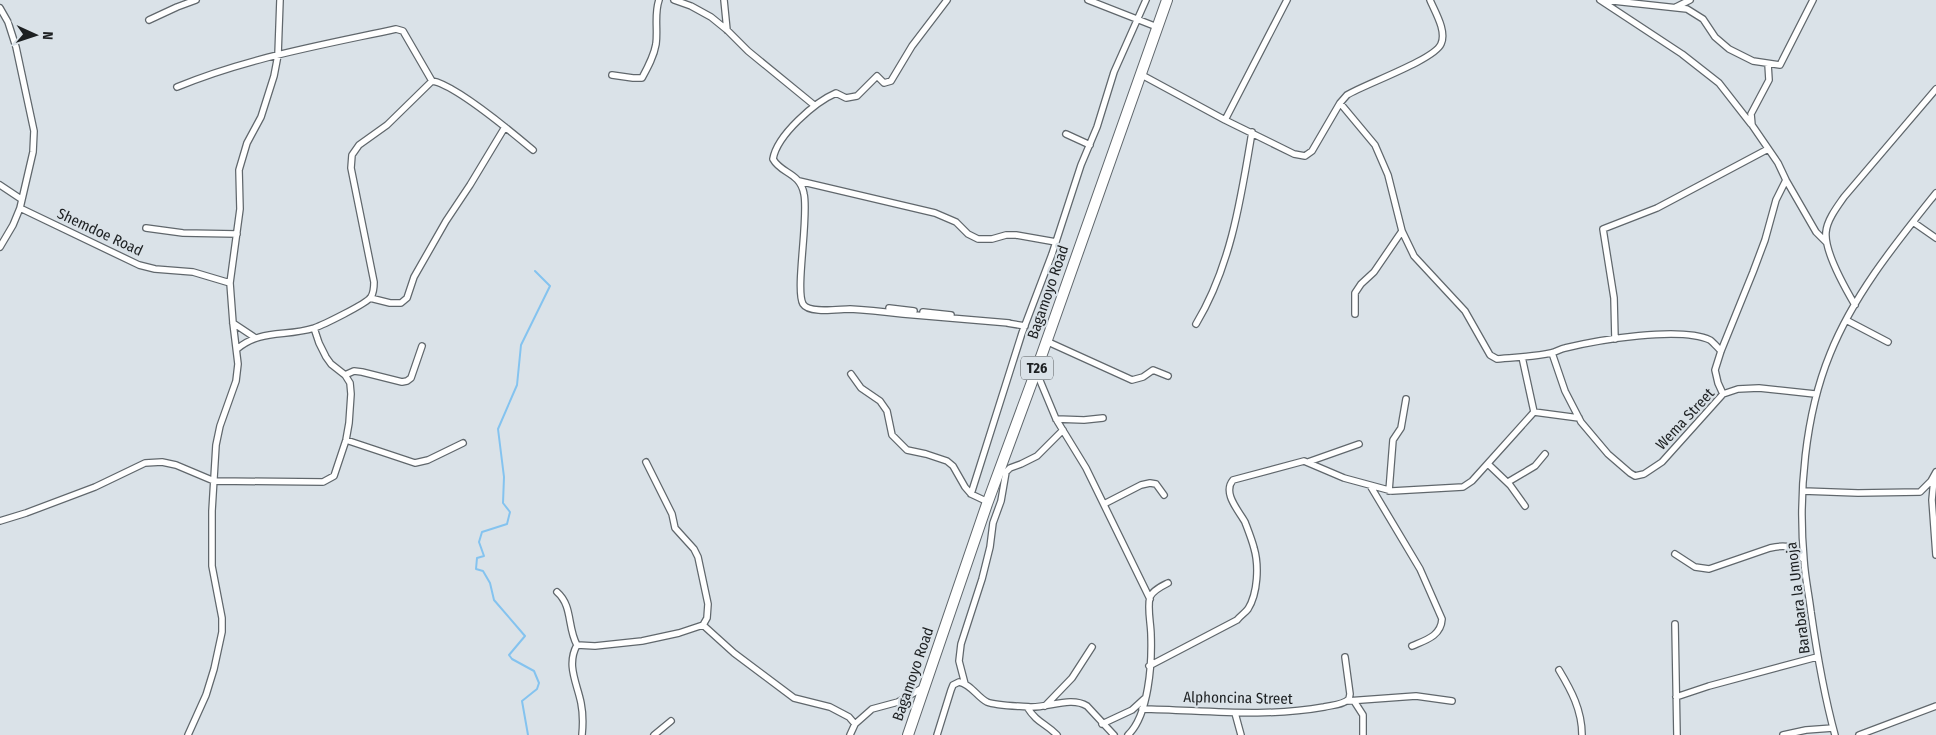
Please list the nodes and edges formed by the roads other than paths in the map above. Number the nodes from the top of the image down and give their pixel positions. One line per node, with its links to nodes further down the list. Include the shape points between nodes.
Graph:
1 (196, 0): 18 (street)
2 (280, 0): 22 (street)
3 (660, 0): 25 (street, via 656,46 642,78)
4 (674, 0): 21 (street, via 711,17)
5 (724, 0): 21 (street)
6 (947, 0): 30 (street, via 912,46 891,81 884,83 877,76 857,96 846,98 836,93)
7 (1088, 0): 19 (street)
8 (1146, 0): 19 (street)
9 (1167, 0): 20 (highway, Bagamoyo Road / T26)
10 (1287, 0): 31 (street)
11 (1430, 0): 29 (street, via 1441,26 1441,44 1436,50 1356,90)
12 (1600, 0): 32 (street, via 1682,54 1719,83)
13 (1604, 0): 16 (street)
14 (1690, 0): 16 (street)
15 (1813, 0): 23 (street, via 1780,65)
16 (1676, 7): 23 (street, via 1687,9 1703,19 1715,37 1729,49 1753,61)
17 (0, 8): 43 (street, via 16,47 34,131 34,152)
18 (149, 20)
19 (1138, 20): 20 (street); 36 (street, via 1114,72)
20 (1157, 27): 24 (highway, Bagamoyo Road / T26)
21 (727, 30): 30 (street)
22 (278, 55): 26 (street, via 400,29); 27 (street, via 230,67); 48 (street, via 261,118 239,170)
23 (1768, 64): 32 (street, via 1769,80 1751,114)
24 (1140, 74): 31 (street); 66 (highway, Bagamoyo Road / T26)
25 (612, 75)
26 (432, 81): 33 (street, via 446,86); 54 (street, via 352,155 352,177 374,282)
27 (177, 87)
28 (1936, 89): 51 (street, via 1844,197 1830,219)
29 (1340, 103): 34 (street, via 1312,151 1305,156 1294,154); 47 (street, via 1375,146 1388,175)
30 (814, 105): 40 (street, via 784,137 773,159)
31 (1225, 120): 34 (street)
32 (1752, 124): 38 (street)
33 (505, 127): 37 (street); 54 (street, via 446,221 414,277 407,298 401,303 390,303)
34 (1252, 132): 61 (street, via 1230,242 1216,285)
35 (1066, 134): 36 (street)
36 (1090, 145): 50 (street)
37 (533, 150)
38 (1768, 150): 39 (street); 65 (street, via 1657,208 1603,229 1614,298)
39 (1786, 180): 51 (street, via 1816,232); 70 (street)
40 (799, 181): 50 (street, via 935,213 956,222 978,239 1016,235); 60 (street, via 804,194 801,297 807,308)
41 (0, 185): 43 (street)
42 (1936, 193): 45 (street, Barabara la Umoja)
43 (21, 199): 44 (street)
44 (20, 208): 52 (street); 53 (street, Shemdoe Road, via 139,265 193,272)
45 (1913, 222): 49 (street); 55 (street, Barabara la Umoja, via 1891,249)
46 (146, 228): 48 (street, via 182,234)
47 (1402, 232): 57 (street, via 1355,293); 72 (street, via 1414,256 1465,311 1490,355 1497,359)
48 (237, 234): 53 (street)
49 (1936, 238)
50 (1056, 242): 62 (street)
51 (1826, 242): 55 (street)
52 (0, 247)
53 (230, 283): 59 (street)
54 (370, 298): 63 (street)
55 (1855, 305): 58 (street, Barabara la Umoja)
56 (889, 308): 60 (street)
57 (1354, 314)
58 (1846, 320): 67 (street); 78 (street, Barabara la Umoja)
59 (233, 323): 64 (street); 69 (street)
60 (1009, 323): 62 (street)
61 (1196, 324)
62 (1025, 326): 99 (street)
63 (314, 328): 64 (street); 75 (street, via 331,364)
64 (254, 337): 69 (street)
65 (1615, 339): 70 (street, via 1680,334 1698,336 1711,341); 71 (street, via 1562,348)
66 (1046, 341): 73 (highway, Bagamoyo Road / T26); 76 (street, via 1132,380 1153,370)
67 (1888, 342)
68 (422, 346): 75 (street, via 407,381 354,372)
69 (237, 349): 93 (street, via 236,381 220,426)
70 (1721, 351): 77 (street, via 1715,370)
71 (1552, 353): 72 (street); 82 (street)
72 (1522, 357): 80 (street)
73 (1036, 371): 83 (street); 102 (highway, Bagamoyo Road / T26)
74 (852, 374): 99 (street, via 861,388 880,401 887,411 892,435 907,450 947,460)
75 (345, 375): 85 (street, via 350,383 351,400)
76 (1168, 376)
77 (1723, 394): 78 (street, Wema Street, via 1758,388); 82 (street, Wema Street, via 1662,462 1635,476 1608,454)
78 (1815, 394): 97 (street, Barabara la Umoja)
79 (1406, 399): 96 (street, via 1400,428 1393,440)
80 (1534, 412): 82 (street); 91 (street)
81 (1103, 418): 83 (street)
82 (1578, 418)
83 (1056, 419): 84 (street)
84 (1064, 430): 103 (street); 121 (street, via 1037,456 1006,472 989,553 961,644 959,661)
85 (346, 440): 86 (street, via 416,463); 93 (street, via 334,476 322,482)
86 (463, 443)
87 (1360, 444): 90 (street)
88 (1545, 454): 94 (street, via 1535,466)
89 (646, 462): 113 (street, via 672,514 675,528 698,557 708,604)
90 (1308, 462): 95 (street); 119 (street, via 1300,461 1237,478 1230,483 1234,504 1245,522 1256,557 1256,584 1247,610 1237,620)
91 (1488, 464): 94 (street); 96 (street, via 1460,488)
92 (1935, 474): 98 (street); 101 (street)
93 (214, 482): 105 (street, via 176,465 162,462 145,464 95,487); 136 (street, via 212,566 222,632 206,695)
94 (1508, 482): 104 (street)
95 (1371, 487): 96 (street); 115 (street, via 1420,569 1442,619 1437,633)
96 (1389, 491)
97 (1802, 491): 98 (street); 108 (street, Barabara la Umoja)
98 (1920, 492): 101 (street)
99 (972, 494): 102 (street)
100 (1164, 495): 103 (street, via 1156,484 1146,484)
101 (1932, 500): 107 (street)
102 (988, 502): 122 (highway, Bagamoyo Road / T26)
103 (1104, 504): 111 (street)
104 (1525, 506)
105 (0, 521)
106 (1675, 554): 108 (street, via 1694,567 1709,569 1780,546 1791,547)
107 (1936, 555)
108 (1804, 559): 118 (street, Barabara la Umoja)
109 (1168, 583): 111 (street, via 1154,591)
110 (556, 592): 114 (street, via 568,606)
111 (1150, 599): 119 (street)
112 (1675, 624): 123 (street)
113 (703, 626): 114 (street, via 642,641); 133 (street, via 794,698 830,707)
114 (577, 645): 137 (street, via 571,662 581,704)
115 (1412, 646)
116 (1092, 648): 127 (street, via 1072,678)
117 (1345, 656): 125 (street)
118 (1817, 657): 123 (street); 135 (street, Barabara la Umoja)
119 (1149, 666): 124 (street)
120 (1558, 670): 147 (street, via 1581,714)
121 (965, 684): 129 (street, via 988,702); 141 (street, via 959,682 954,686)
122 (925, 686): 133 (street, via 898,702 872,709); 140 (highway, Bagamoyo Road / T26)
123 (1676, 697): 148 (street)
124 (1145, 698): 130 (street); 134 (street, via 1132,710)
125 (1350, 701): 126 (street, Alphoncina Street, via 1416,696); 131 (street, Alphoncina Street, via 1290,712); 146 (street, via 1363,715)
126 (1452, 701)
127 (1045, 706): 129 (street); 134 (street, via 1082,703)
128 (1936, 706): 151 (street)
129 (1027, 707): 142 (street, via 1034,718)
130 (1142, 709): 131 (street, Alphoncina Street); 144 (street)
131 (1235, 713): 145 (street)
132 (671, 721): 138 (street)
133 (855, 724): 139 (street)
134 (1102, 724): 143 (street)
135 (1834, 728): 149 (street); 150 (street, Barabara la Umoja)
136 (188, 735)
137 (582, 735)
138 (654, 735)
139 (850, 735)
140 (908, 735)
141 (937, 735)
142 (1056, 735)
143 (1114, 735)
144 (1128, 735)
145 (1241, 735)
146 (1363, 735)
147 (1582, 735)
148 (1677, 735)
149 (1783, 735)
150 (1836, 735)
151 (1859, 735)

